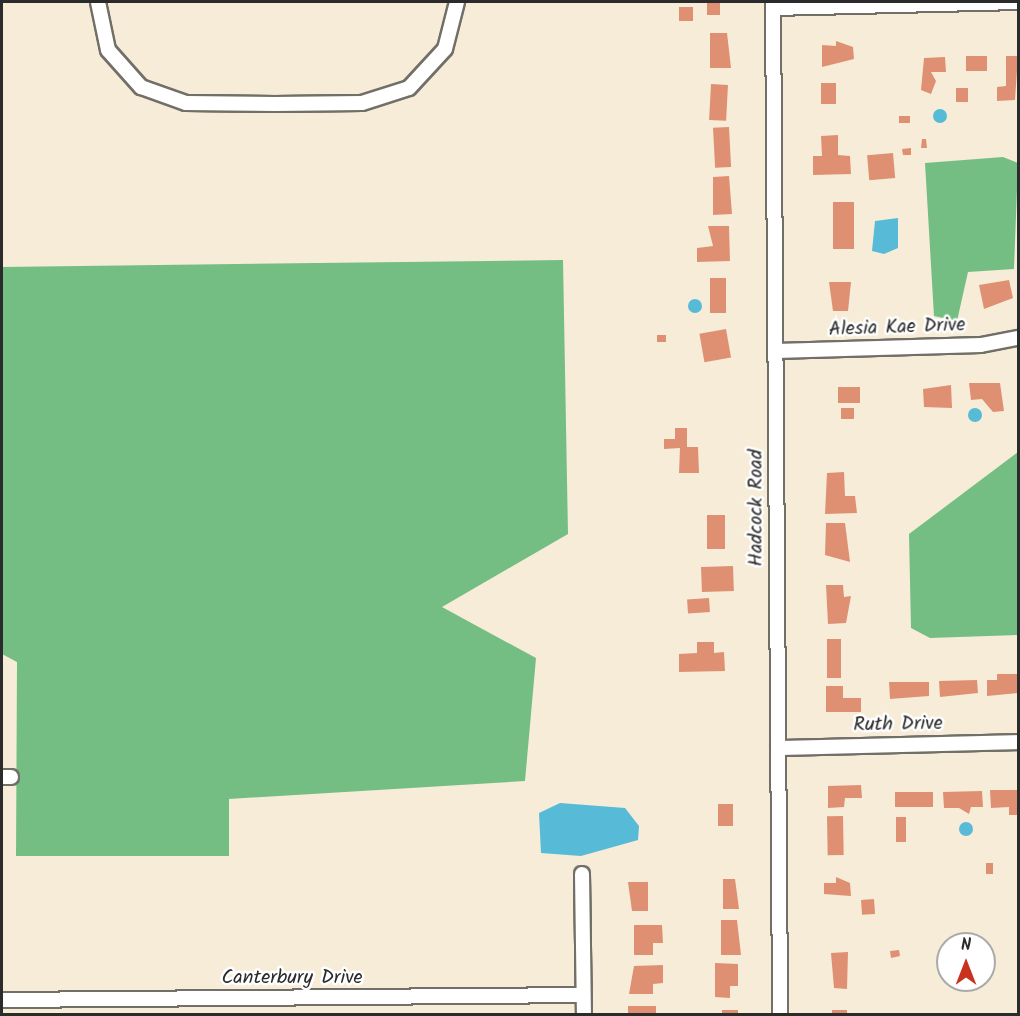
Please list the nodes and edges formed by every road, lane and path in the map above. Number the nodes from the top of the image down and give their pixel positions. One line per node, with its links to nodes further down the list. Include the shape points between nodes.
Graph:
1 (98, 2): 2 (street, via 108,50 141,87 186,104 362,104 409,88 445,48)
2 (456, 2)
3 (1018, 2): 4 (street)
4 (773, 5): 6 (street, Hadcock Road)
5 (1018, 338): 6 (street, Alesia Kae Drive, via 981,345)
6 (776, 351): 8 (street, Hadcock Road)
7 (1018, 742): 8 (street, Ruth Drive)
8 (778, 748): 13 (street, Hadcock Road)
9 (582, 874): 10 (street)
10 (583, 995): 11 (street, Canterbury Drive); 12 (street)
11 (2, 1000)
12 (584, 1014)
13 (780, 1014)

